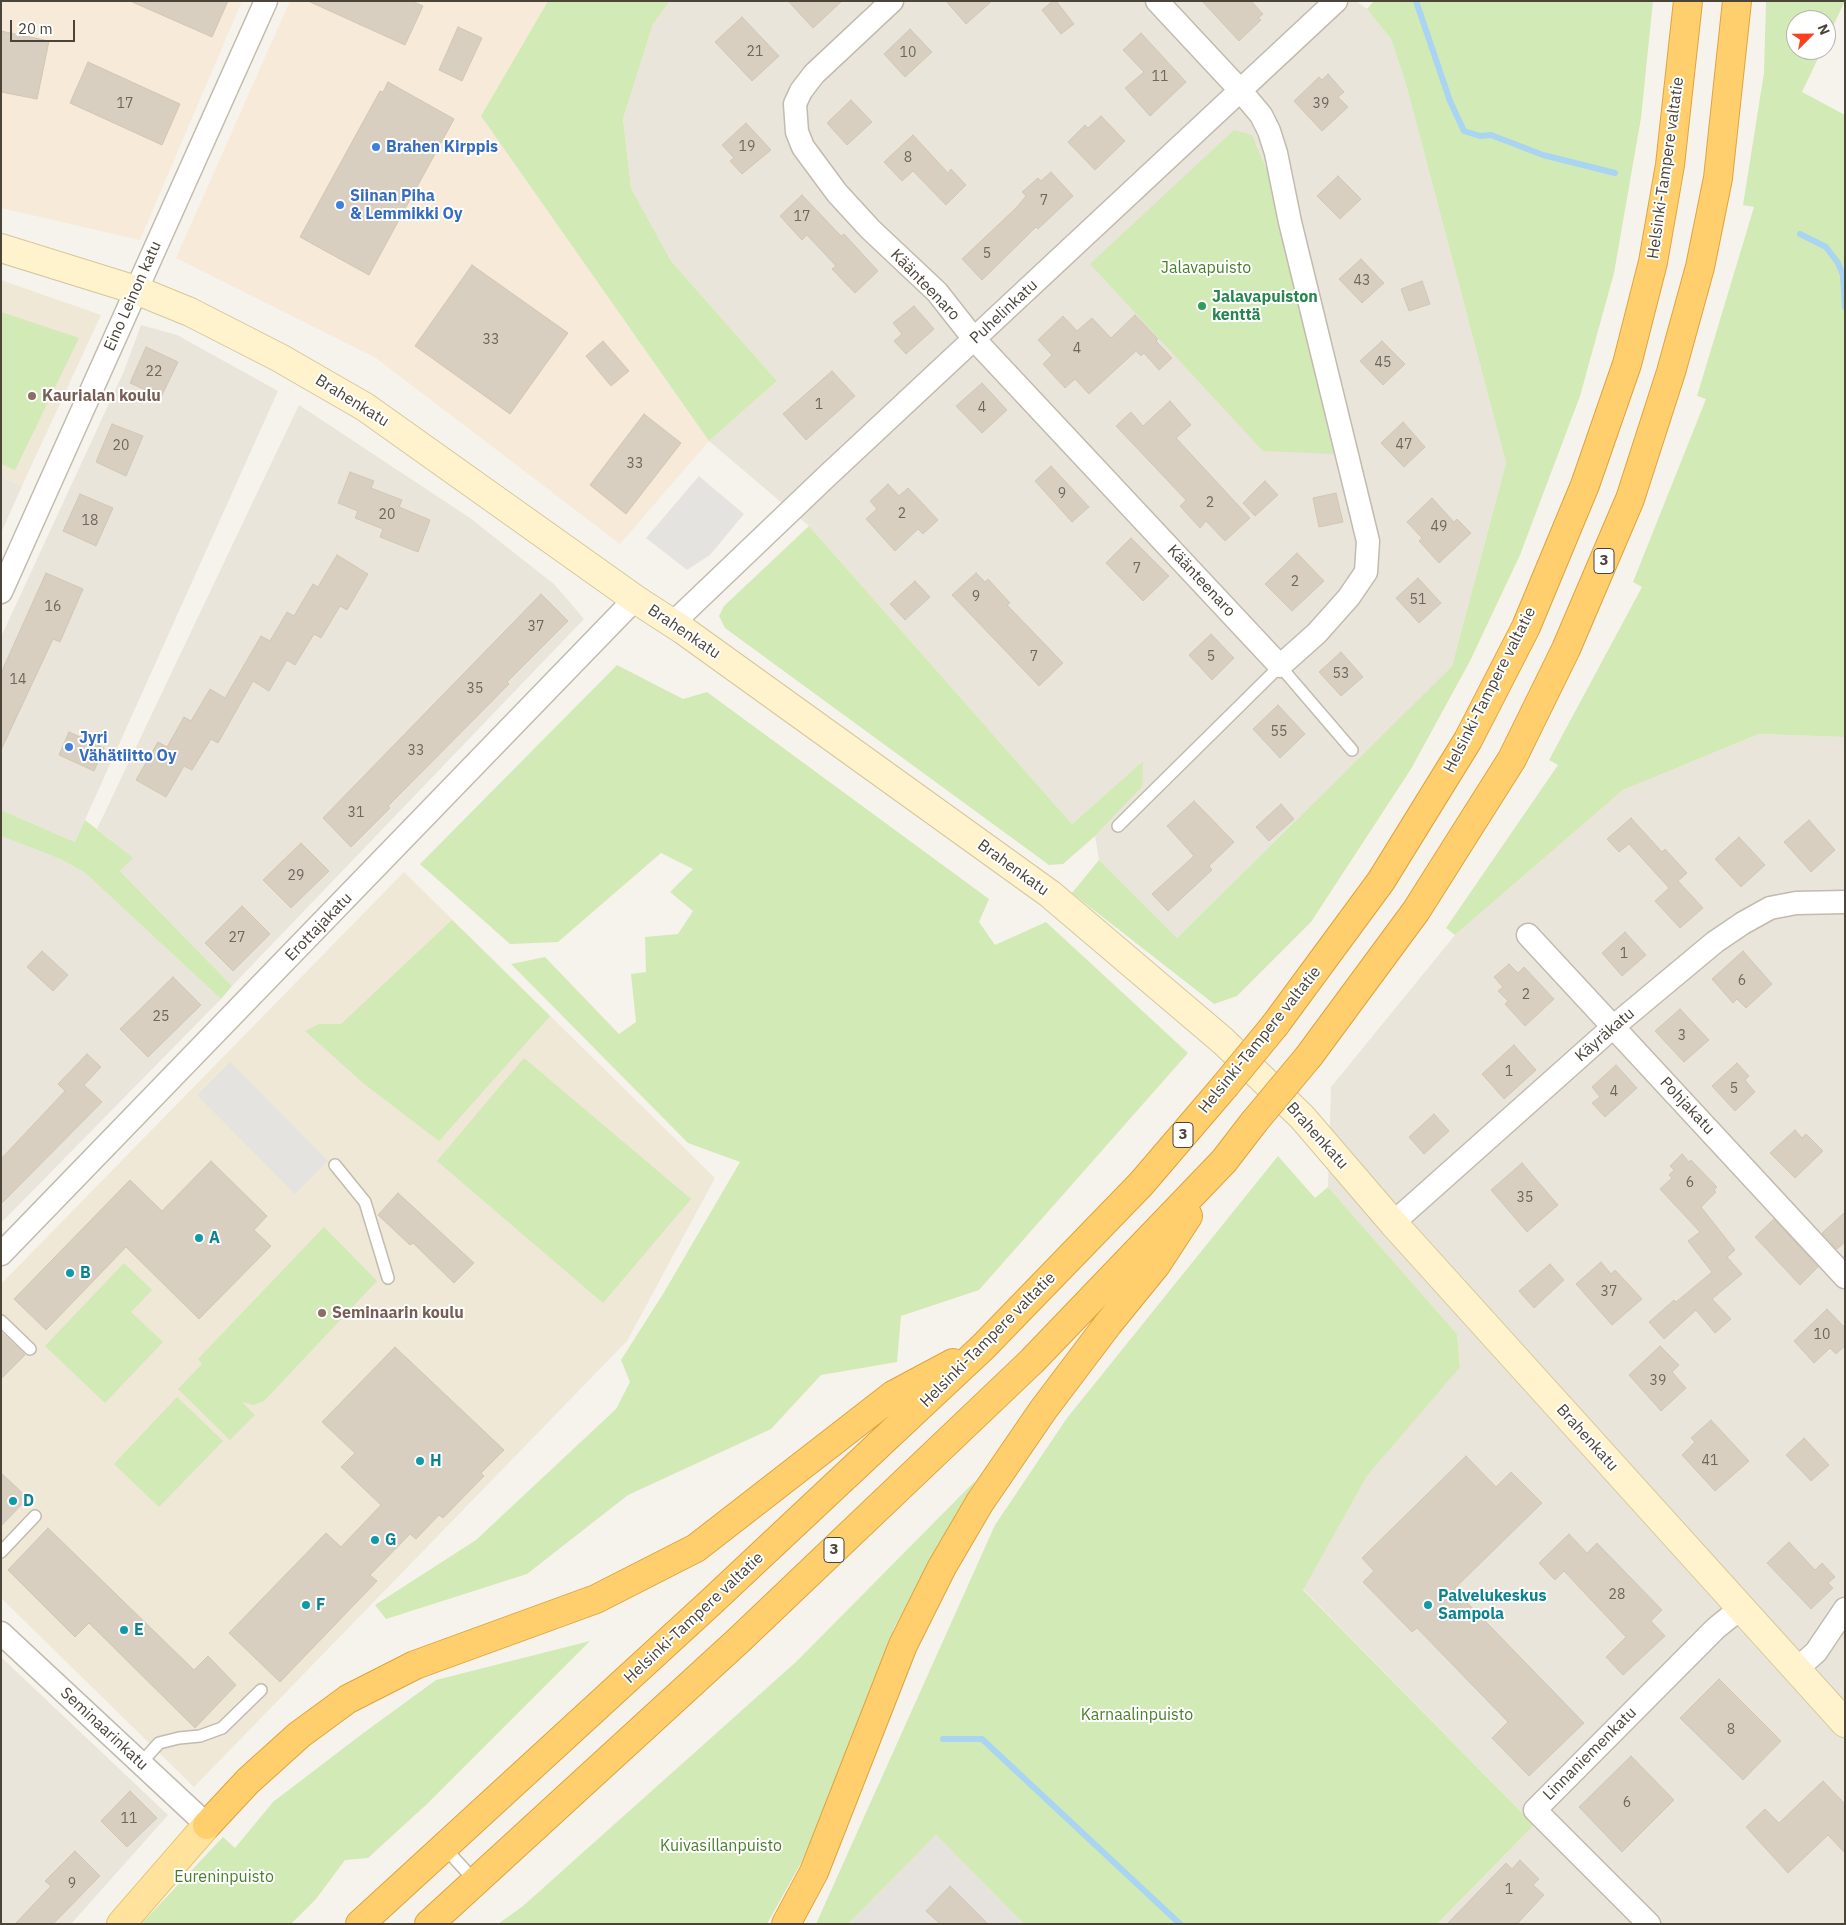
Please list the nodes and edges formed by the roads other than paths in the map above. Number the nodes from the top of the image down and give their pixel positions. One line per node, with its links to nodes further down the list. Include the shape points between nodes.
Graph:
1 (266, 1): 9 (street, Eino Leinon katu)
2 (892, 1): 10 (street, Käänteenaro, via 814,74 801,91 795,104 797,132 803,147 838,193 904,263 937,292)
3 (1156, 1): 7 (street)
4 (1336, 1): 7 (street, Puhelinkatu)
5 (1688, 1): 27 (highway, Helsinki-Tampere valtatie / 3, bridge, via 1670,165 1653,262 1627,364 1584,485 1526,628 1468,740 1381,882 1275,1025 1141,1184)
6 (1737, 1): 20 (highway, 3, bridge, via 1718,178 1700,267 1671,372 1630,499 1566,649 1512,759 1416,911 1309,1056)
7 (1240, 90): 10 (street, Puhelinkatu); 14 (street, via 1261,115 1276,153 1368,541 1366,572 1350,598)
8 (1, 248): 9 (main road, Brahenkatu)
9 (136, 290): 11 (street, Eino Leinon katu); 12 (main road, Brahenkatu, via 190,312 280,358 365,407)
10 (974, 339): 13 (street, Puhelinkatu); 14 (street, Käänteenaro)
11 (1, 592)
12 (636, 599): 13 (main road, Brahenkatu); 23 (street, Erottajakatu)
13 (673, 623): 22 (main road, Brahenkatu, via 1050,894 1223,1041 1302,1117)
14 (1280, 666): 15 (lane); 16 (lane)
15 (1352, 750)
16 (1118, 826)
17 (1845, 902): 19 (street, Käyräkatu, via 1796,903 1770,908 1743,922)
18 (1528, 935): 19 (street, Pohjakatu)
19 (1613, 1027): 22 (street, Käyräkatu); 24 (street, Pohjakatu)
20 (1224, 1161): 40 (highway, 3, via 1032,1361 932,1458); 44 (highway, via 1156,1265 1038,1417 980,1502 942,1567 902,1645 814,1872)
21 (335, 1165): 25 (lane, via 365,1202)
22 (1393, 1223): 31 (main road, Brahenkatu)
23 (1, 1254)
24 (1845, 1277)
25 (388, 1278)
26 (1, 1321): 28 (lane)
27 (983, 1347): 38 (highway, via 893,1395 696,1548 596,1599 415,1665 348,1699 248,1781); 39 (highway, Helsinki-Tampere valtatie / 3)
28 (30, 1349)
29 (35, 1516): 30 (lane)
30 (1, 1552)
31 (1741, 1608): 34 (main road, Brahenkatu); 45 (street, Linnaniemenkatu, via 1716,1628 1535,1810)
32 (1845, 1609): 34 (street, via 1816,1652)
33 (2, 1634): 37 (street, Seminaarinkatu)
34 (1797, 1669): 36 (main road, Brahenkatu)
35 (261, 1690): 37 (lane, via 222,1728 200,1736 167,1740)
36 (1845, 1723)
37 (141, 1763): 38 (street, Seminaarinkatu)
38 (207, 1825): 41 (main road)
39 (444, 1847): 40 (lane); 42 (highway, Helsinki-Tampere valtatie / 3)
40 (475, 1882): 43 (highway, 3)
41 (121, 1924)
42 (360, 1924)
43 (429, 1924)
44 (786, 1924)
45 (1648, 1924)

